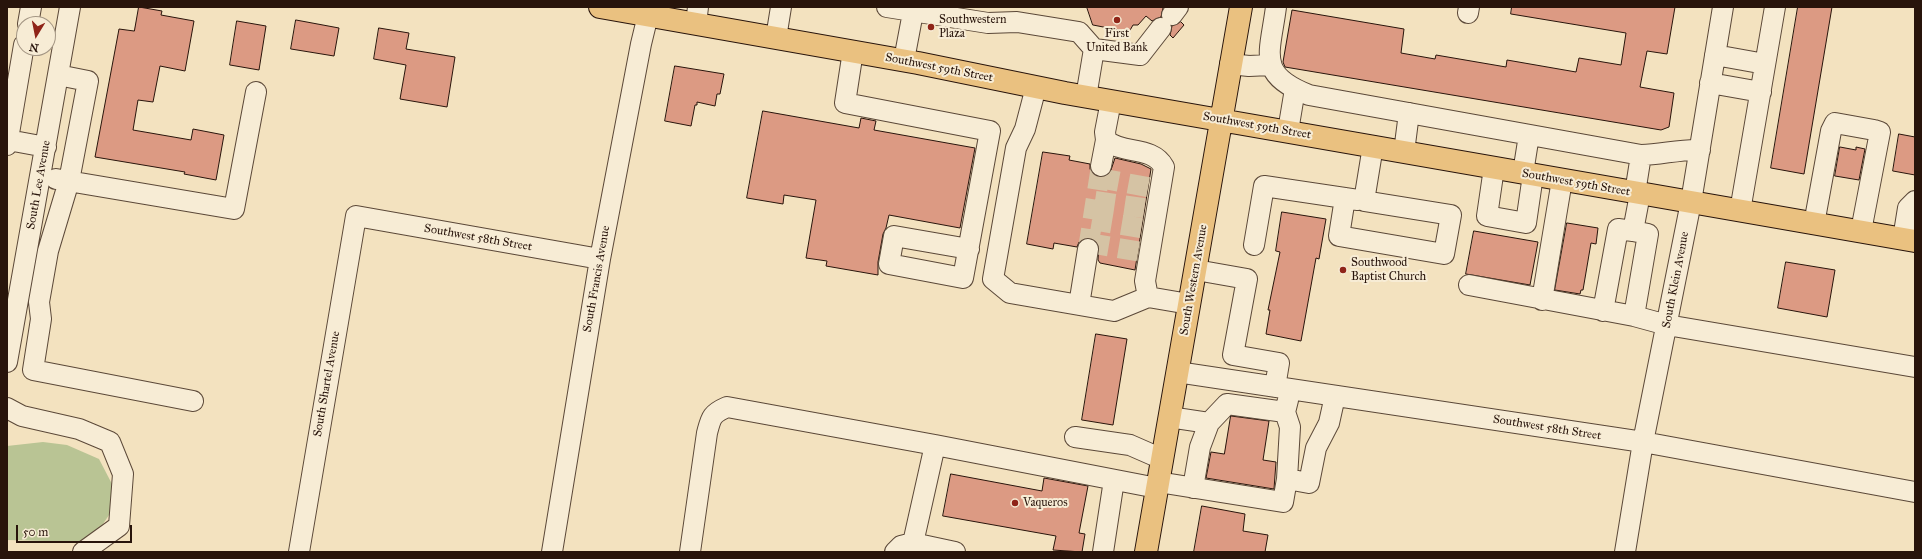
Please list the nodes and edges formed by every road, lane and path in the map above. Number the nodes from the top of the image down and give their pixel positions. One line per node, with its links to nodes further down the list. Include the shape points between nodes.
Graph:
1 (70, 7): 23 (street, South Lee Avenue)
2 (781, 7): 14 (street)
3 (887, 7): 9 (street)
4 (1241, 7): 20 (main road, South Western Avenue)
5 (1276, 7): 22 (street)
6 (1723, 7): 17 (street, South Klein Avenue)
7 (1775, 7): 21 (street)
8 (606, 8): 10 (main road, Southwest 59th Street)
9 (913, 9): 12 (street, via 988,23); 19 (street)
10 (649, 11): 11 (main road, Southwest 59th Street); 61 (street, South Francis Avenue)
11 (697, 15): 14 (main road, Southwest 59th Street)
12 (997, 15): 15 (street, via 1017,22 1079,32)
13 (1170, 17): 15 (street, via 1140,55)
14 (776, 38): 16 (main road, Southwest 59th Street)
15 (1094, 49): 29 (street)
16 (853, 51): 19 (main road, Southwest 59th Street); 59 (street, via 845,103 990,131)
17 (1715, 55): 21 (street); 24 (street, South Klein Avenue)
18 (22, 56): 36 (street)
19 (904, 60): 25 (main road, Southwest 59th Street)
20 (1230, 64): 22 (street); 32 (main road, South Western Avenue)
21 (1765, 64): 28 (street)
22 (1270, 65): 26 (street, via 1275,74)
23 (58, 75): 38 (street, South Lee Avenue); 47 (street, via 88,81)
24 (1710, 83): 28 (street); 39 (street, South Klein Avenue)
25 (1036, 87): 29 (main road, Southwest 59th Street); 67 (street, via 1026,129 1016,148 993,279 1010,293)
26 (1295, 89): 31 (street, via 1324,98); 33 (street)
27 (256, 92): 47 (street, via 234,209)
28 (1761, 92): 52 (street)
29 (1086, 97): 30 (main road, Southwest 59th Street)
30 (1111, 101): 32 (main road, Southwest 59th Street); 35 (street, via 1105,132)
31 (1409, 113): 34 (street); 40 (street)
32 (1221, 120): 33 (main road, Southwest 59th Street); 62 (main road, South Western Avenue)
33 (1288, 131): 37 (main road, Southwest 59th Street)
34 (1529, 135): 41 (street); 44 (street)
35 (1106, 140): 42 (street); 64 (street, via 1112,146 1153,156 1160,160 1164,167 1157,188 1146,252 1145,281)
36 (8, 142): 38 (street)
37 (1373, 146): 40 (main road, Southwest 59th Street); 49 (street)
38 (46, 147): 45 (street, South Lee Avenue)
39 (1700, 150): 41 (street, via 1684,149 1656,155); 51 (street, South Klein Avenue)
40 (1404, 152): 43 (main road, Southwest 59th Street)
41 (1641, 155): 48 (street)
42 (1101, 166)
43 (1494, 168): 44 (main road, Southwest 59th Street); 44 (street, via 1487,216 1526,222)
44 (1528, 174): 46 (main road, Southwest 59th Street)
45 (41, 177): 47 (street); 71 (street, South Lee Avenue)
46 (1562, 180): 48 (main road, Southwest 59th Street); 65 (street)
47 (69, 181): 76 (street, via 48,252 39,302 41,319 33,370)
48 (1638, 193): 51 (main road, Southwest 59th Street); 55 (street)
49 (1354, 200): 49 (street, via 1451,215 1444,254 1339,236); 58 (street, via 1264,186)
50 (1915, 200): 57 (street, via 1908,208)
51 (1691, 202): 52 (main road, Southwest 59th Street); 70 (street, South Klein Avenue)
52 (1740, 211): 54 (main road, Southwest 59th Street)
53 (356, 216): 61 (street, Southwest 58th Street); 92 (street, South Shartel Avenue)
54 (1814, 224): 56 (main road, Southwest 59th Street); 56 (street, via 1831,131 1835,123 1880,132)
55 (1633, 231): 68 (street, via 1618,229); 69 (street, via 1648,234)
56 (1861, 231): 57 (main road, Southwest 59th Street)
57 (1909, 240)
58 (1254, 245)
59 (969, 249)
60 (1088, 249): 67 (street)
61 (600, 259): 93 (street, South Francis Avenue)
62 (1196, 270): 66 (main road, South Western Avenue); 74 (street, via 1247,278 1233,355 1279,362)
63 (1469, 285): 65 (street)
64 (1148, 297): 66 (street); 67 (street, via 1114,311)
65 (1542, 300): 68 (street)
66 (1189, 304): 73 (main road, South Western Avenue)
67 (1079, 305)
68 (1602, 311): 69 (street)
69 (1634, 316): 70 (street)
70 (1667, 325): 72 (street); 82 (street, South Klein Avenue)
71 (8, 354)
72 (1915, 367)
73 (1177, 372): 74 (street, Southwest 58th Street); 79 (main road, South Western Avenue)
74 (1283, 388): 75 (street, Southwest 58th Street); 78 (street)
75 (1336, 396): 82 (street, Southwest 58th Street); 85 (street, via 1329,423 1316,448 1309,483)
76 (193, 401)
77 (7, 408): 91 (street, via 22,416 79,429 110,442 123,474 119,526)
78 (1285, 412): 80 (street, via 1227,404); 85 (street, via 1290,427)
79 (1170, 417): 80 (street); 84 (main road, South Western Avenue)
80 (1209, 424): 88 (street, via 1200,447)
81 (1075, 437): 84 (street, via 1130,445)
82 (1643, 442): 89 (street, Southwest 58th Street); 99 (street, South Klein Avenue)
83 (935, 445): 86 (street); 90 (street); 94 (street, via 727,407 717,411 711,418 707,433)
84 (1162, 460): 87 (main road, South Western Avenue)
85 (1287, 479): 88 (street, via 1283,502)
86 (1114, 480): 87 (street); 97 (street)
87 (1157, 485): 88 (street); 98 (main road, South Western Avenue)
88 (1193, 488)
89 (1915, 492)
90 (913, 543): 95 (street, via 901,546); 96 (street)
91 (83, 552)
92 (299, 552)
93 (552, 552)
94 (690, 552)
95 (895, 552)
96 (955, 552)
97 (1103, 552)
98 (1146, 552)
99 (1624, 552)

